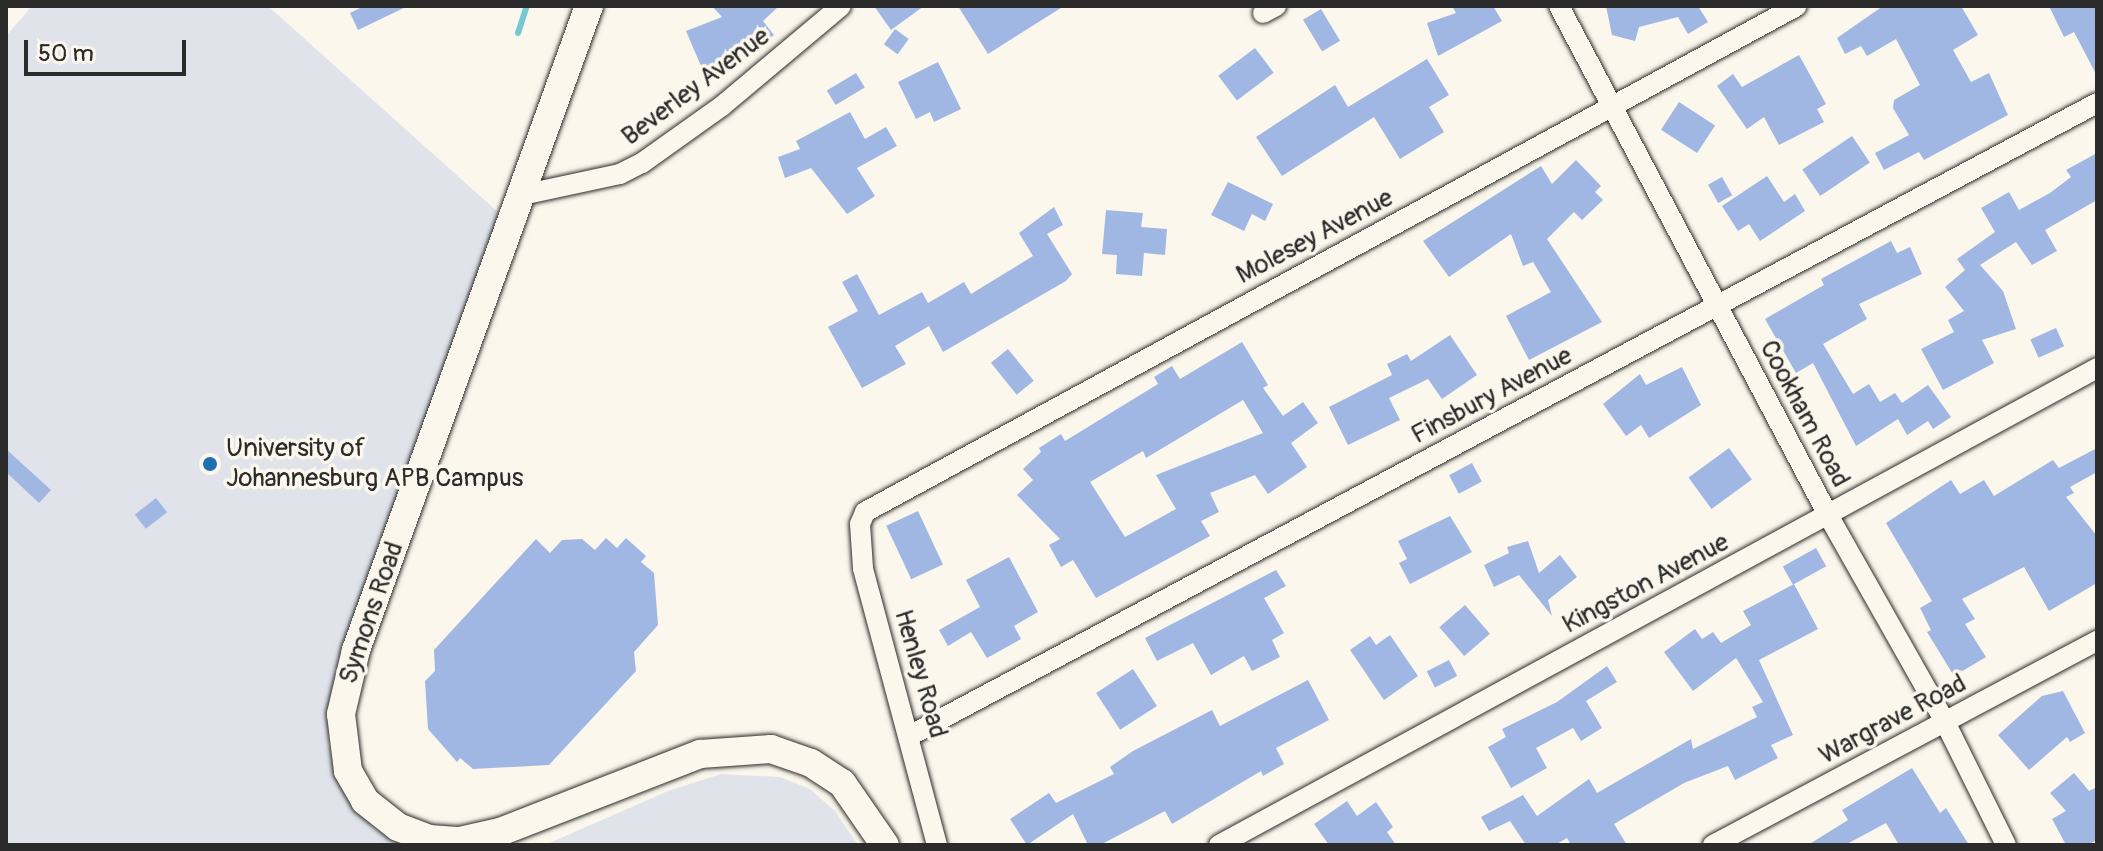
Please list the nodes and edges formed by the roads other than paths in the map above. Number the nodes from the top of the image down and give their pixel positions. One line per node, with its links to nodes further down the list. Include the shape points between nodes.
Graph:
1 (589, 6): 7 (main road, Symons Road)
2 (841, 6): 7 (street, Beverley Avenue, via 722,106 642,163 620,174)
3 (1559, 6): 6 (street, Cookham Road)
4 (1797, 6): 6 (street, Molesey Avenue)
5 (2097, 103): 8 (street, Finsbury Avenue)
6 (1614, 107): 8 (street, Cookham Road); 11 (street, Molesey Avenue, via 890,495)
7 (522, 195): 15 (main road, Symons Road, via 345,688 342,752 356,787 374,810 398,827 429,839 460,841 500,832 700,754 771,749 811,763 842,783)
8 (1718, 305): 10 (street, Cookham Road); 14 (street, Finsbury Avenue)
9 (2097, 368): 10 (street, Kingston Avenue)
10 (1828, 515): 13 (street, Cookham Road); 17 (street, Kingston Avenue)
11 (861, 517): 14 (street, Henley Road, via 863,568)
12 (2097, 641): 13 (street, Wargrave Road)
13 (1945, 722): 18 (street, Wargrave Road); 19 (street, Cookham Road)
14 (911, 735): 16 (street, Henley Road)
15 (885, 845)
16 (937, 845)
17 (1219, 845)
18 (1713, 845)
19 (2006, 845)

